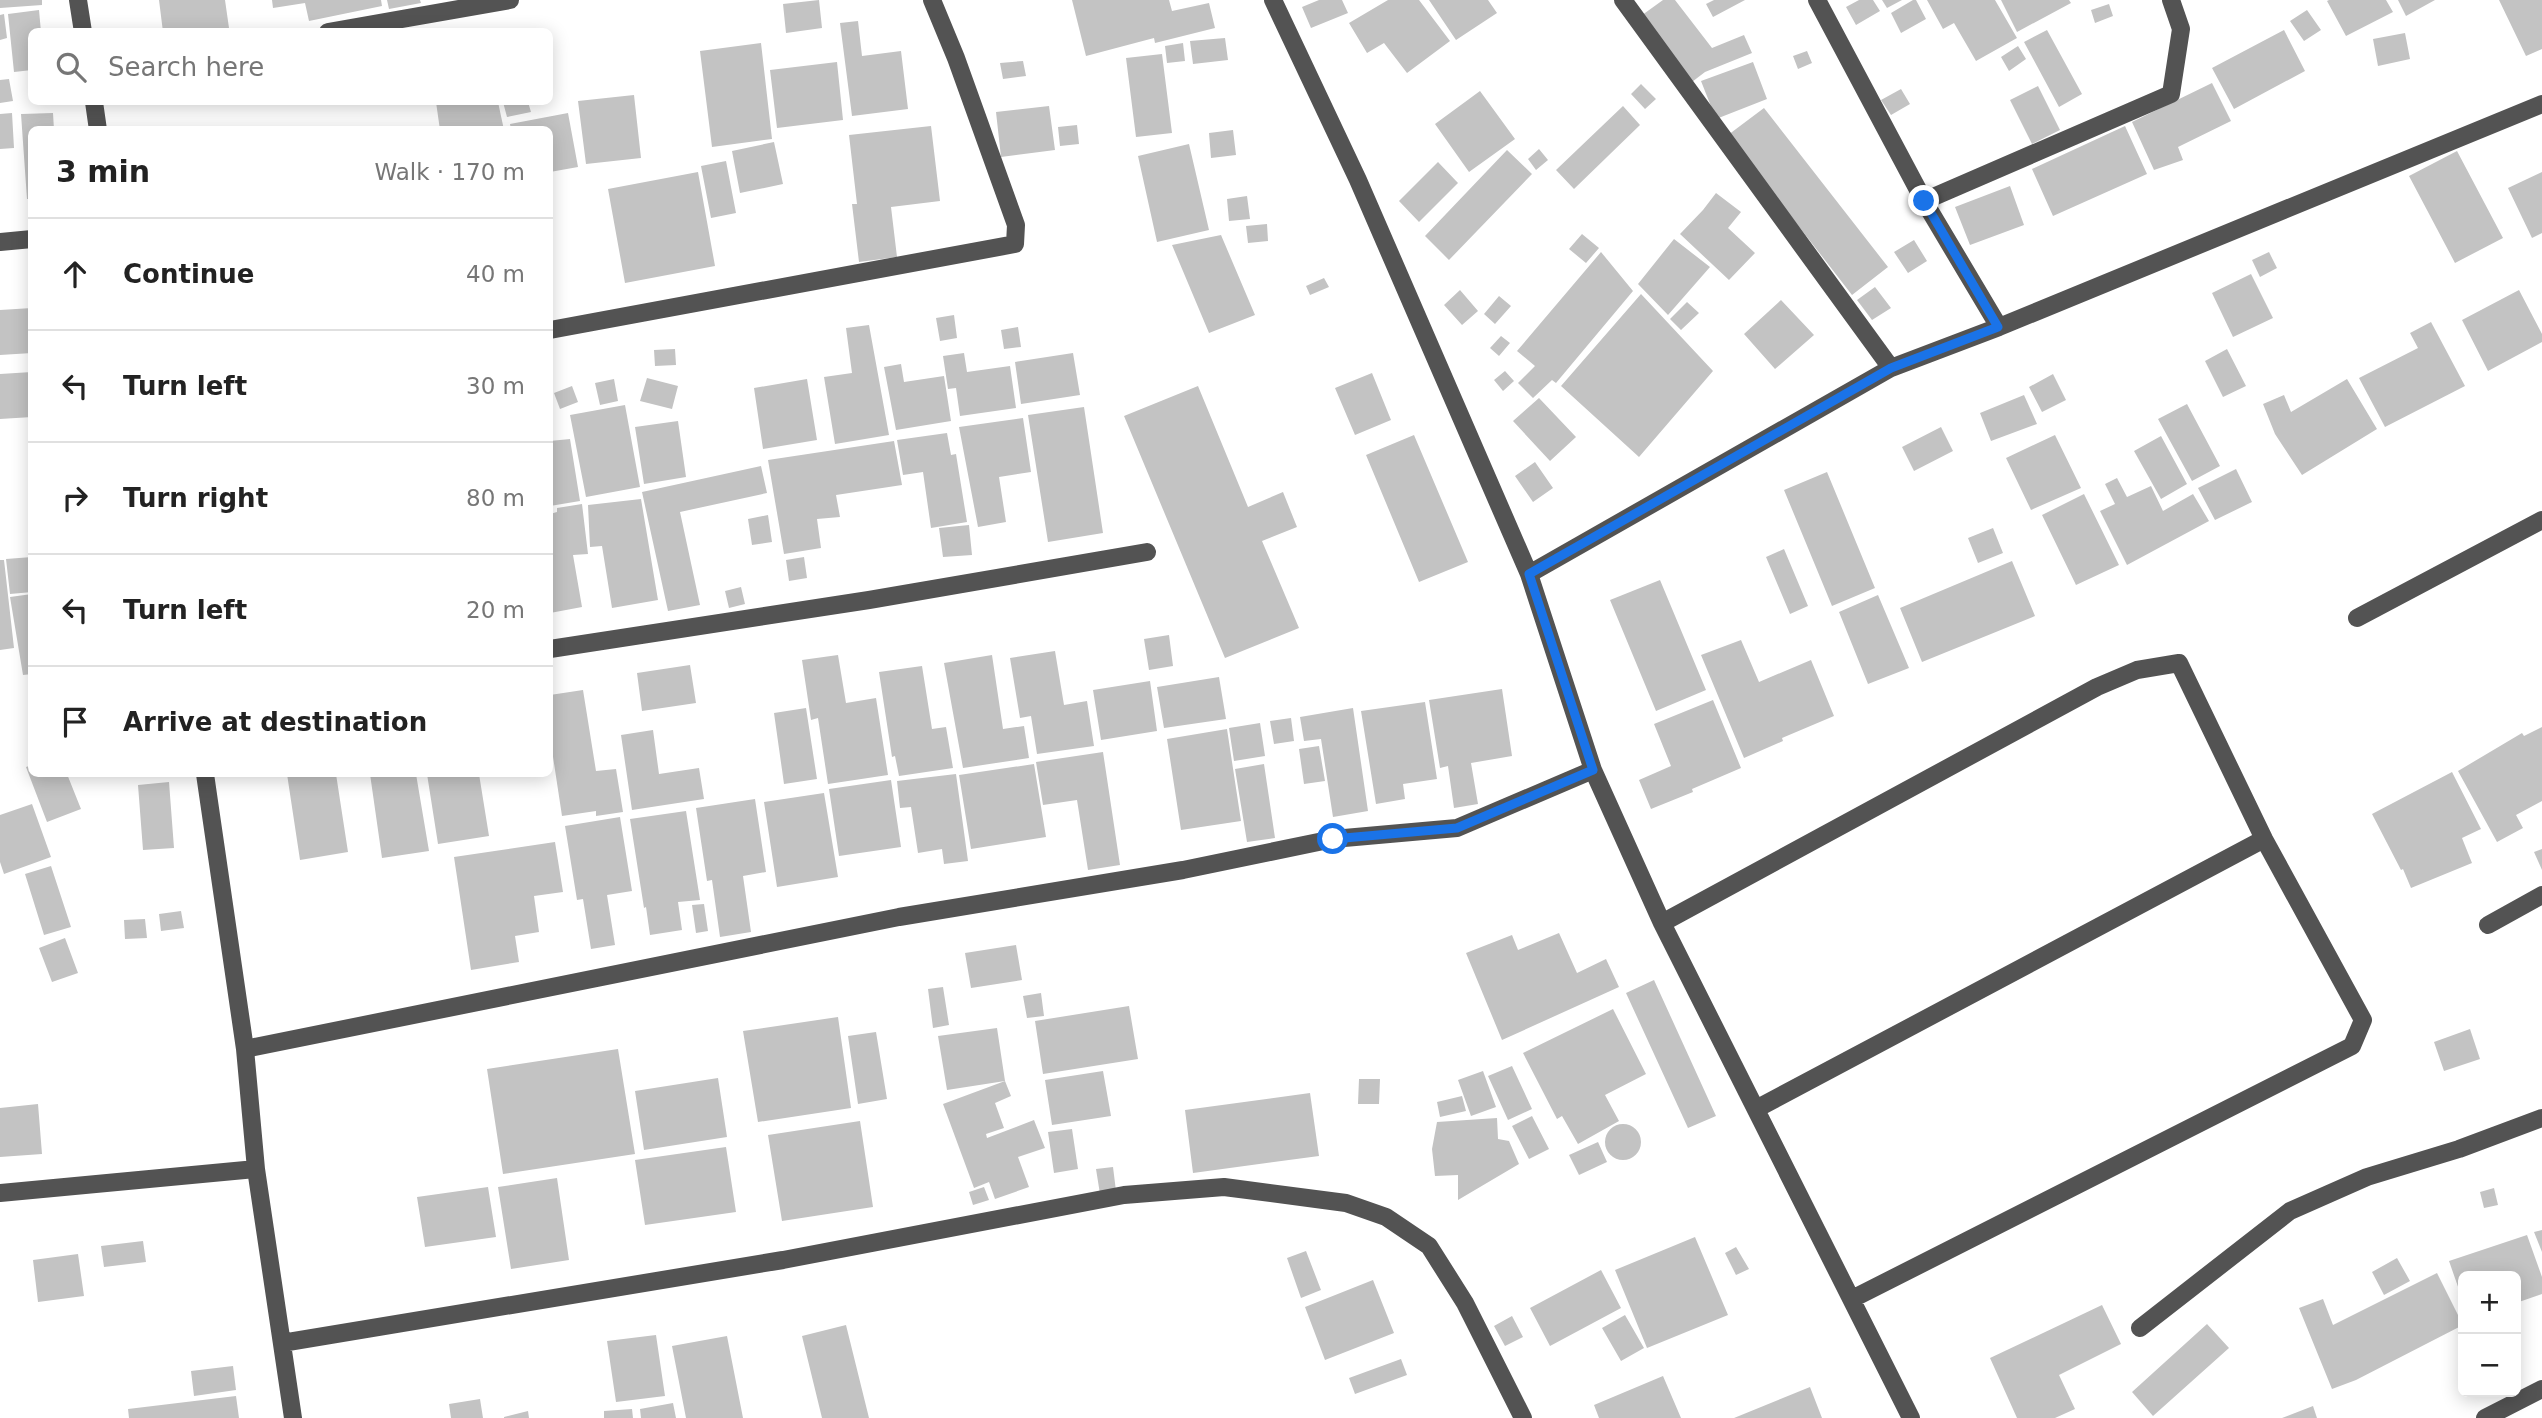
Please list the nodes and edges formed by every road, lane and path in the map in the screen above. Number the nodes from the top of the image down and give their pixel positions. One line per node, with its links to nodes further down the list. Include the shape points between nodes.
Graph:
1 (78, 0): 8 (street)
2 (510, 0): 9 (street)
3 (932, 0): 17 (street, via 1016,225 1016,244)
4 (1273, 0): 21 (street, via 1358,180)
5 (1623, 0): 18 (street)
6 (1817, 0): 13 (street)
7 (2171, 0): 13 (street, via 2182,29 2171,94)
8 (82, 28)
9 (351, 28)
10 (2542, 104): 16 (street)
11 (94, 105): 12 (street)
12 (97, 126)
13 (1924, 201): 16 (street)
14 (28, 239): 15 (street)
15 (0, 242)
16 (1998, 327): 18 (street)
17 (553, 329)
18 (1891, 368): 21 (street)
19 (2542, 520): 22 (street)
20 (1147, 552): 23 (street)
21 (1529, 574): 24 (street)
22 (2357, 618)
23 (553, 649)
24 (1593, 770): 28 (street); 30 (street, via 1457,828 1333,839 1183,870 899,917)
25 (205, 777): 30 (street)
26 (2264, 839): 28 (street, via 2179,663 2137,670 2097,687); 31 (street); 35 (street, via 2363,1020 2352,1046)
27 (2542, 895): 29 (street)
28 (1662, 923): 31 (street)
29 (2488, 925)
30 (245, 1049): 33 (street)
31 (1756, 1109): 35 (street)
32 (2542, 1118): 36 (street, via 2367,1177 2290,1211)
33 (256, 1170): 34 (street); 37 (street)
34 (0, 1193)
35 (1852, 1299): 41 (street)
36 (2140, 1328)
37 (282, 1343): 39 (street); 40 (street, via 783,1260 1124,1195 1224,1187 1346,1203 1386,1217 1429,1246 1465,1303)
38 (2542, 1390): 42 (street)
39 (293, 1418)
40 (1523, 1418)
41 (1911, 1418)
42 (2485, 1418)

